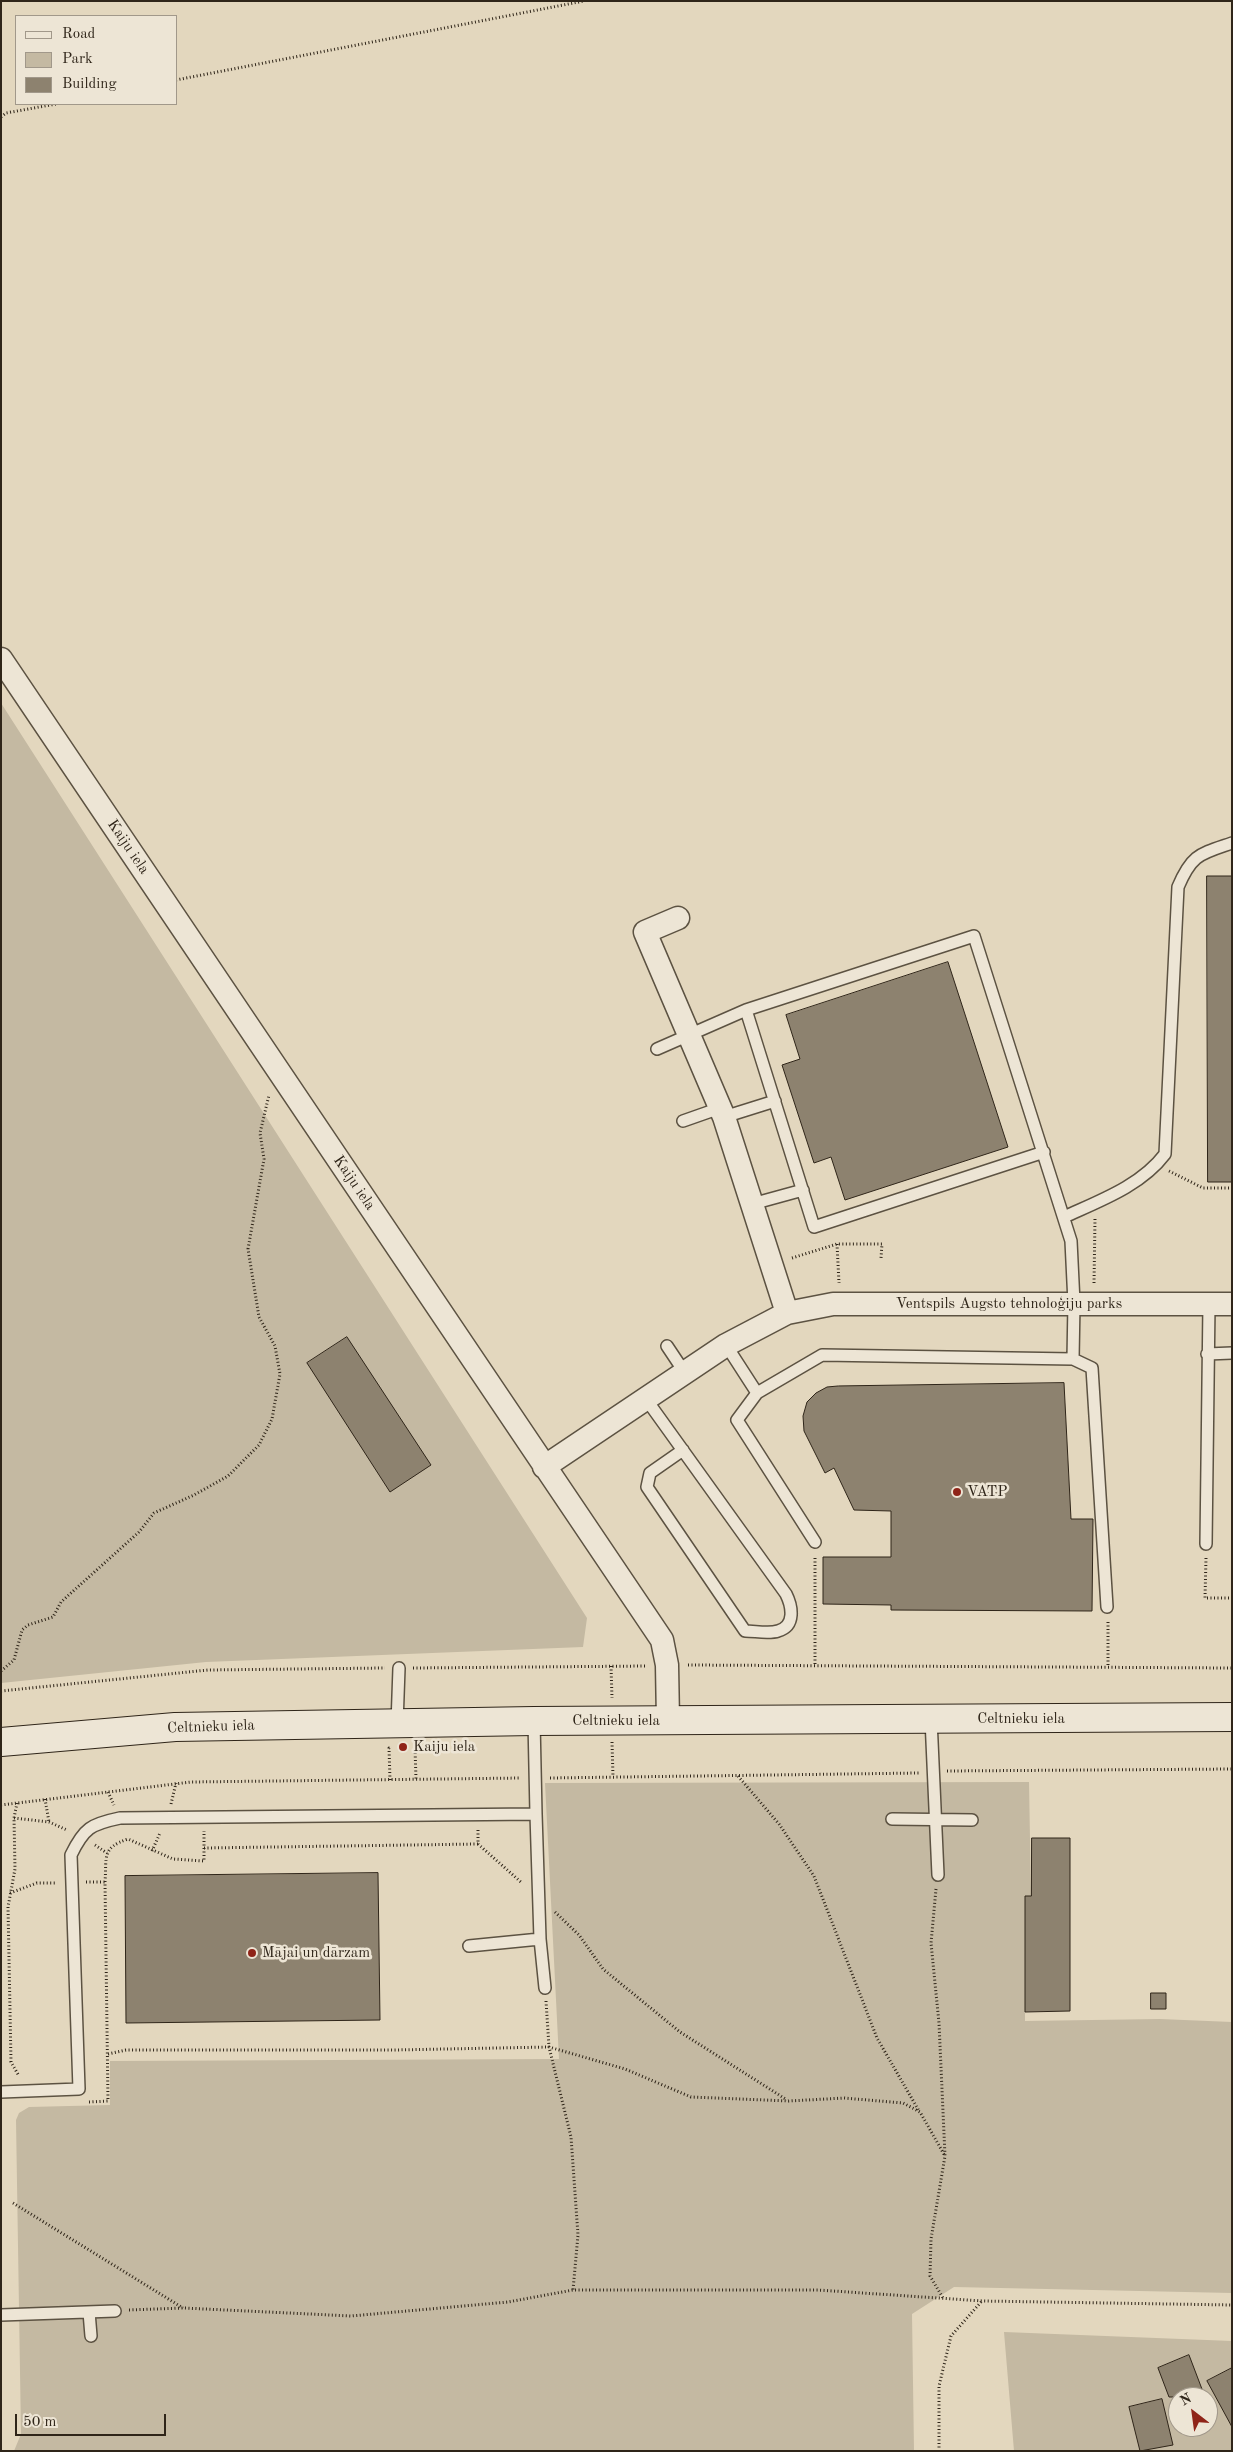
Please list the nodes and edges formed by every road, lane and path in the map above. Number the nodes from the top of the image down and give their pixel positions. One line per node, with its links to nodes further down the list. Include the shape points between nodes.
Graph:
1 (584, 1): 2 (path)
2 (178, 80)
3 (50, 105): 4 (path, via 6,113)
4 (1, 117)
5 (1, 659): 40 (street, Kaiju iela)
6 (1232, 843): 16 (lane, via 1198,855 1186,869 1178,887 1165,1154)
7 (678, 918): 9 (street, via 645,932)
8 (746, 1010): 9 (lane); 12 (lane); 15 (lane, via 974,936)
9 (689, 1034): 10 (lane); 13 (street)
10 (657, 1049)
11 (270, 1092): 51 (path, via 260,1133 264,1159 248,1249 259,1317 275,1346 280,1374 272,1419 259,1445 228,1476 154,1513 139,1532 61,1602 53,1617 22,1630 14,1660)
12 (775, 1101): 13 (lane); 18 (lane)
13 (722, 1113): 14 (lane); 19 (street)
14 (683, 1121)
15 (1044, 1152): 18 (lane, via 814,1227); 21 (lane)
16 (1157, 1165): 17 (path, via 1203,1188); 20 (lane, via 1134,1182)
17 (1232, 1188)
18 (802, 1190): 19 (lane)
19 (752, 1204): 30 (street)
20 (1090, 1205): 21 (lane); 25 (path, via 1095,1217)
21 (1064, 1217): 27 (lane, via 1071,1241)
22 (837, 1244): 23 (path, via 882,1244); 24 (path); 26 (path)
23 (882, 1258)
24 (789, 1259)
25 (1094, 1286)
26 (839, 1289)
27 (1074, 1303): 28 (street, Ventspils Augsto tehnoloģiju parks); 30 (street, Ventspils Augsto tehnoloģiju parks, via 834,1304); 35 (lane)
28 (1209, 1304): 29 (street, Ventspils Augsto tehnoloģiju parks); 34 (lane)
29 (1232, 1304)
30 (787, 1313): 31 (street, Ventspils Augsto tehnoloģiju parks)
31 (726, 1345): 36 (street, Ventspils Augsto tehnoloģiju parks); 37 (lane)
32 (667, 1346): 36 (lane)
33 (1232, 1353): 34 (lane)
34 (1207, 1354): 42 (lane)
35 (1073, 1359): 37 (lane, via 822,1355); 44 (lane, via 1092,1368)
36 (685, 1373): 38 (street, Ventspils Augsto tehnoloģiju parks)
37 (757, 1393): 41 (lane, via 736,1420)
38 (646, 1399): 39 (lane); 40 (street, Ventspils Augsto tehnoloģiju parks)
39 (683, 1450): 39 (lane, via 650,1474 647,1487 746,1631 777,1632 786,1627 793,1607)
40 (544, 1467): 46 (street, Kaiju iela, via 662,1640)
41 (815, 1542): 45 (path)
42 (1206, 1544): 43 (path, via 1205,1598)
43 (1232, 1598)
44 (1107, 1607): 48 (path)
45 (815, 1664): 46 (path); 48 (path)
46 (667, 1665): 47 (path); 57 (street, Kaiju iela)
47 (611, 1666): 49 (path); 53 (path)
48 (1108, 1667): 50 (path)
49 (399, 1668): 52 (path, via 208,1670); 59 (lane)
50 (1232, 1668)
51 (1, 1671)
52 (1, 1691)
53 (612, 1700)
54 (1232, 1717): 55 (street, Celtnieku iela)
55 (931, 1719): 57 (street, Celtnieku iela); 62 (lane)
56 (534, 1721): 57 (street, Celtnieku iela); 59 (street, Celtnieku iela); 65 (lane)
57 (668, 1721)
58 (612, 1734): 64 (path)
59 (400, 1740): 60 (street, Celtnieku iela, via 175,1727); 66 (path, via 415,1748); 67 (path, via 389,1748)
60 (1, 1742)
61 (1232, 1769): 62 (path)
62 (934, 1772): 63 (path); 76 (lane)
63 (738, 1776): 64 (path); 94 (path, via 779,1824 814,1876 877,2038)
64 (613, 1777): 65 (path)
65 (535, 1778): 66 (path); 71 (lane)
66 (416, 1779): 67 (path)
67 (390, 1780): 68 (path, via 191,1782)
68 (45, 1799): 69 (path); 78 (path)
69 (17, 1803): 70 (path); 74 (path)
70 (1, 1805)
71 (536, 1814): 72 (lane); 84 (lane)
72 (478, 1815): 73 (lane); 80 (path)
73 (204, 1817): 79 (lane, via 120,1818 96,1822); 81 (path)
74 (14, 1818): 78 (path); 91 (path, via 15,1869 8,1907 11,2062 14,2072 22,2080)
75 (892, 1819): 76 (lane)
76 (936, 1820): 77 (lane); 83 (lane)
77 (972, 1820)
78 (50, 1822): 79 (path)
79 (80, 1836): 82 (path); 91 (lane, via 71,1856 79,2089)
80 (478, 1844): 81 (path); 84 (path)
81 (204, 1848): 82 (path, via 204,1861 174,1859 128,1839 112,1845)
82 (107, 1853): 89 (path)
83 (938, 1875): 95 (path, via 930,1943 939,2023)
84 (539, 1898): 85 (lane); 92 (path, via 579,1935 603,1969 680,2032)
85 (540, 1939): 86 (lane); 87 (lane)
86 (469, 1946)
87 (545, 1988): 88 (path)
88 (549, 2047): 89 (path, via 126,2050); 92 (path, via 625,2069 691,2097); 97 (path, via 570,2137 578,2236)
89 (108, 2054): 93 (path, via 108,2102)
90 (1, 2092): 91 (lane)
91 (23, 2092)
92 (788, 2101): 94 (path, via 844,2098 903,2103)
93 (81, 2102)
94 (920, 2112): 95 (path)
95 (945, 2156): 98 (path, via 931,2239 930,2276)
96 (14, 2203): 101 (path)
97 (573, 2290): 98 (path, via 818,2290); 101 (path, via 508,2302 351,2316)
98 (943, 2298): 99 (path)
99 (983, 2300): 100 (path); 106 (path, via 951,2336 939,2386)
100 (1232, 2305)
101 (184, 2308): 102 (path)
102 (115, 2311): 103 (lane)
103 (89, 2312): 104 (lane); 105 (lane)
104 (1, 2315)
105 (91, 2336)
106 (939, 2451)

